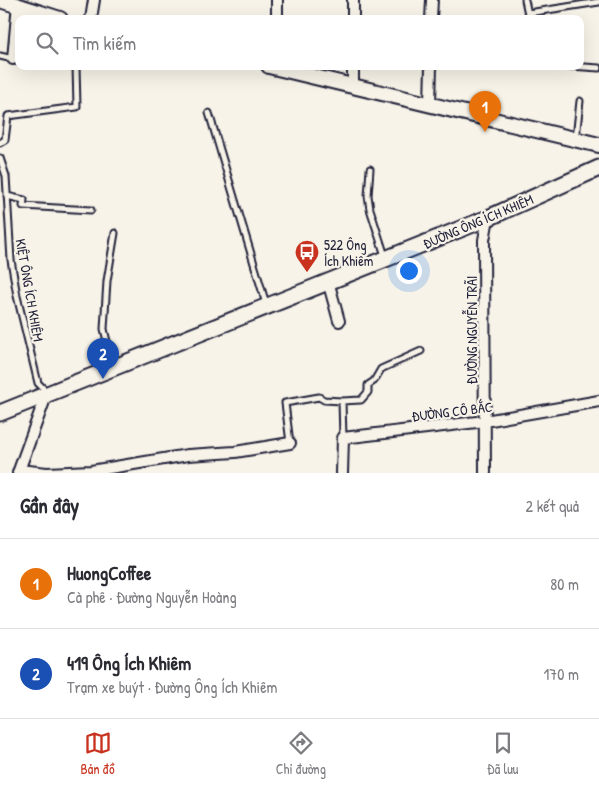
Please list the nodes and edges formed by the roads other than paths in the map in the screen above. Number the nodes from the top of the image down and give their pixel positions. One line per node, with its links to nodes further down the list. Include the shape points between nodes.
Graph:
1 (0, 0): 8 (street)
2 (94, 0): 11 (street)
3 (277, 0): 12 (street)
4 (353, 0): 13 (street)
5 (432, 0): 14 (street)
6 (525, 0): 15 (lane)
7 (599, 2): 16 (lane)
8 (18, 4): 9 (street); 10 (street)
9 (18, 15)
10 (49, 15)
11 (92, 15)
12 (277, 15)
13 (353, 15)
14 (431, 15)
15 (528, 15)
16 (533, 15)
17 (0, 56): 18 (lane)
18 (15, 60)
19 (584, 67): 20 (lane)
20 (599, 68)
21 (76, 70): 30 (lane, via 77,107 8,116 4,140)
22 (286, 70): 25 (street)
23 (353, 70): 25 (street)
24 (431, 70): 27 (street)
25 (353, 87): 27 (street)
26 (580, 101): 29 (lane)
27 (430, 104): 29 (street)
28 (209, 113): 41 (lane)
29 (576, 140): 31 (street)
30 (0, 143)
31 (599, 146)
32 (0, 158): 35 (lane, KIỆT ÔNG ÍCH KHIÊM, via 6,176)
33 (599, 168): 37 (main road, ĐƯỜNG ÔNG ÍCH KHIÊM)
34 (370, 169): 39 (lane, via 370,209)
35 (7, 196): 36 (lane, via 24,200 23,206); 45 (lane, KIỆT ÔNG ÍCH KHIÊM, via 17,296 38,383)
36 (91, 210)
37 (488, 218): 39 (main road, ĐƯỜNG ÔNG ÍCH KHIÊM); 49 (street, ĐƯỜNG NGUYỄN TRÃI, via 484,240)
38 (115, 233): 44 (lane, via 104,329)
39 (385, 259): 40 (main road, ĐƯỜNG ÔNG ÍCH KHIÊM)
40 (328, 281): 41 (main road, ĐƯỜNG ÔNG ÍCH KHIÊM); 42 (street)
41 (267, 306): 44 (main road, ĐƯỜNG ÔNG ÍCH KHIÊM)
42 (339, 321)
43 (421, 351): 46 (lane, via 381,369 361,400)
44 (113, 366): 45 (main road, ĐƯỜNG ÔNG ÍCH KHIÊM)
45 (47, 393): 48 (main road, ĐƯỜNG ÔNG ÍCH KHIÊM); 52 (street)
46 (342, 401): 50 (lane); 51 (lane, via 319,397 285,402)
47 (599, 401): 49 (street, ĐƯỜNG CÔ BẮC)
48 (0, 413)
49 (485, 421): 50 (street, ĐƯỜNG CÔ BẮC); 54 (street, ĐƯỜNG NGUYỄN TRÃI)
50 (343, 438): 53 (street)
51 (290, 443): 52 (street, via 91,471)
52 (18, 472)
53 (342, 473)
54 (485, 473)

